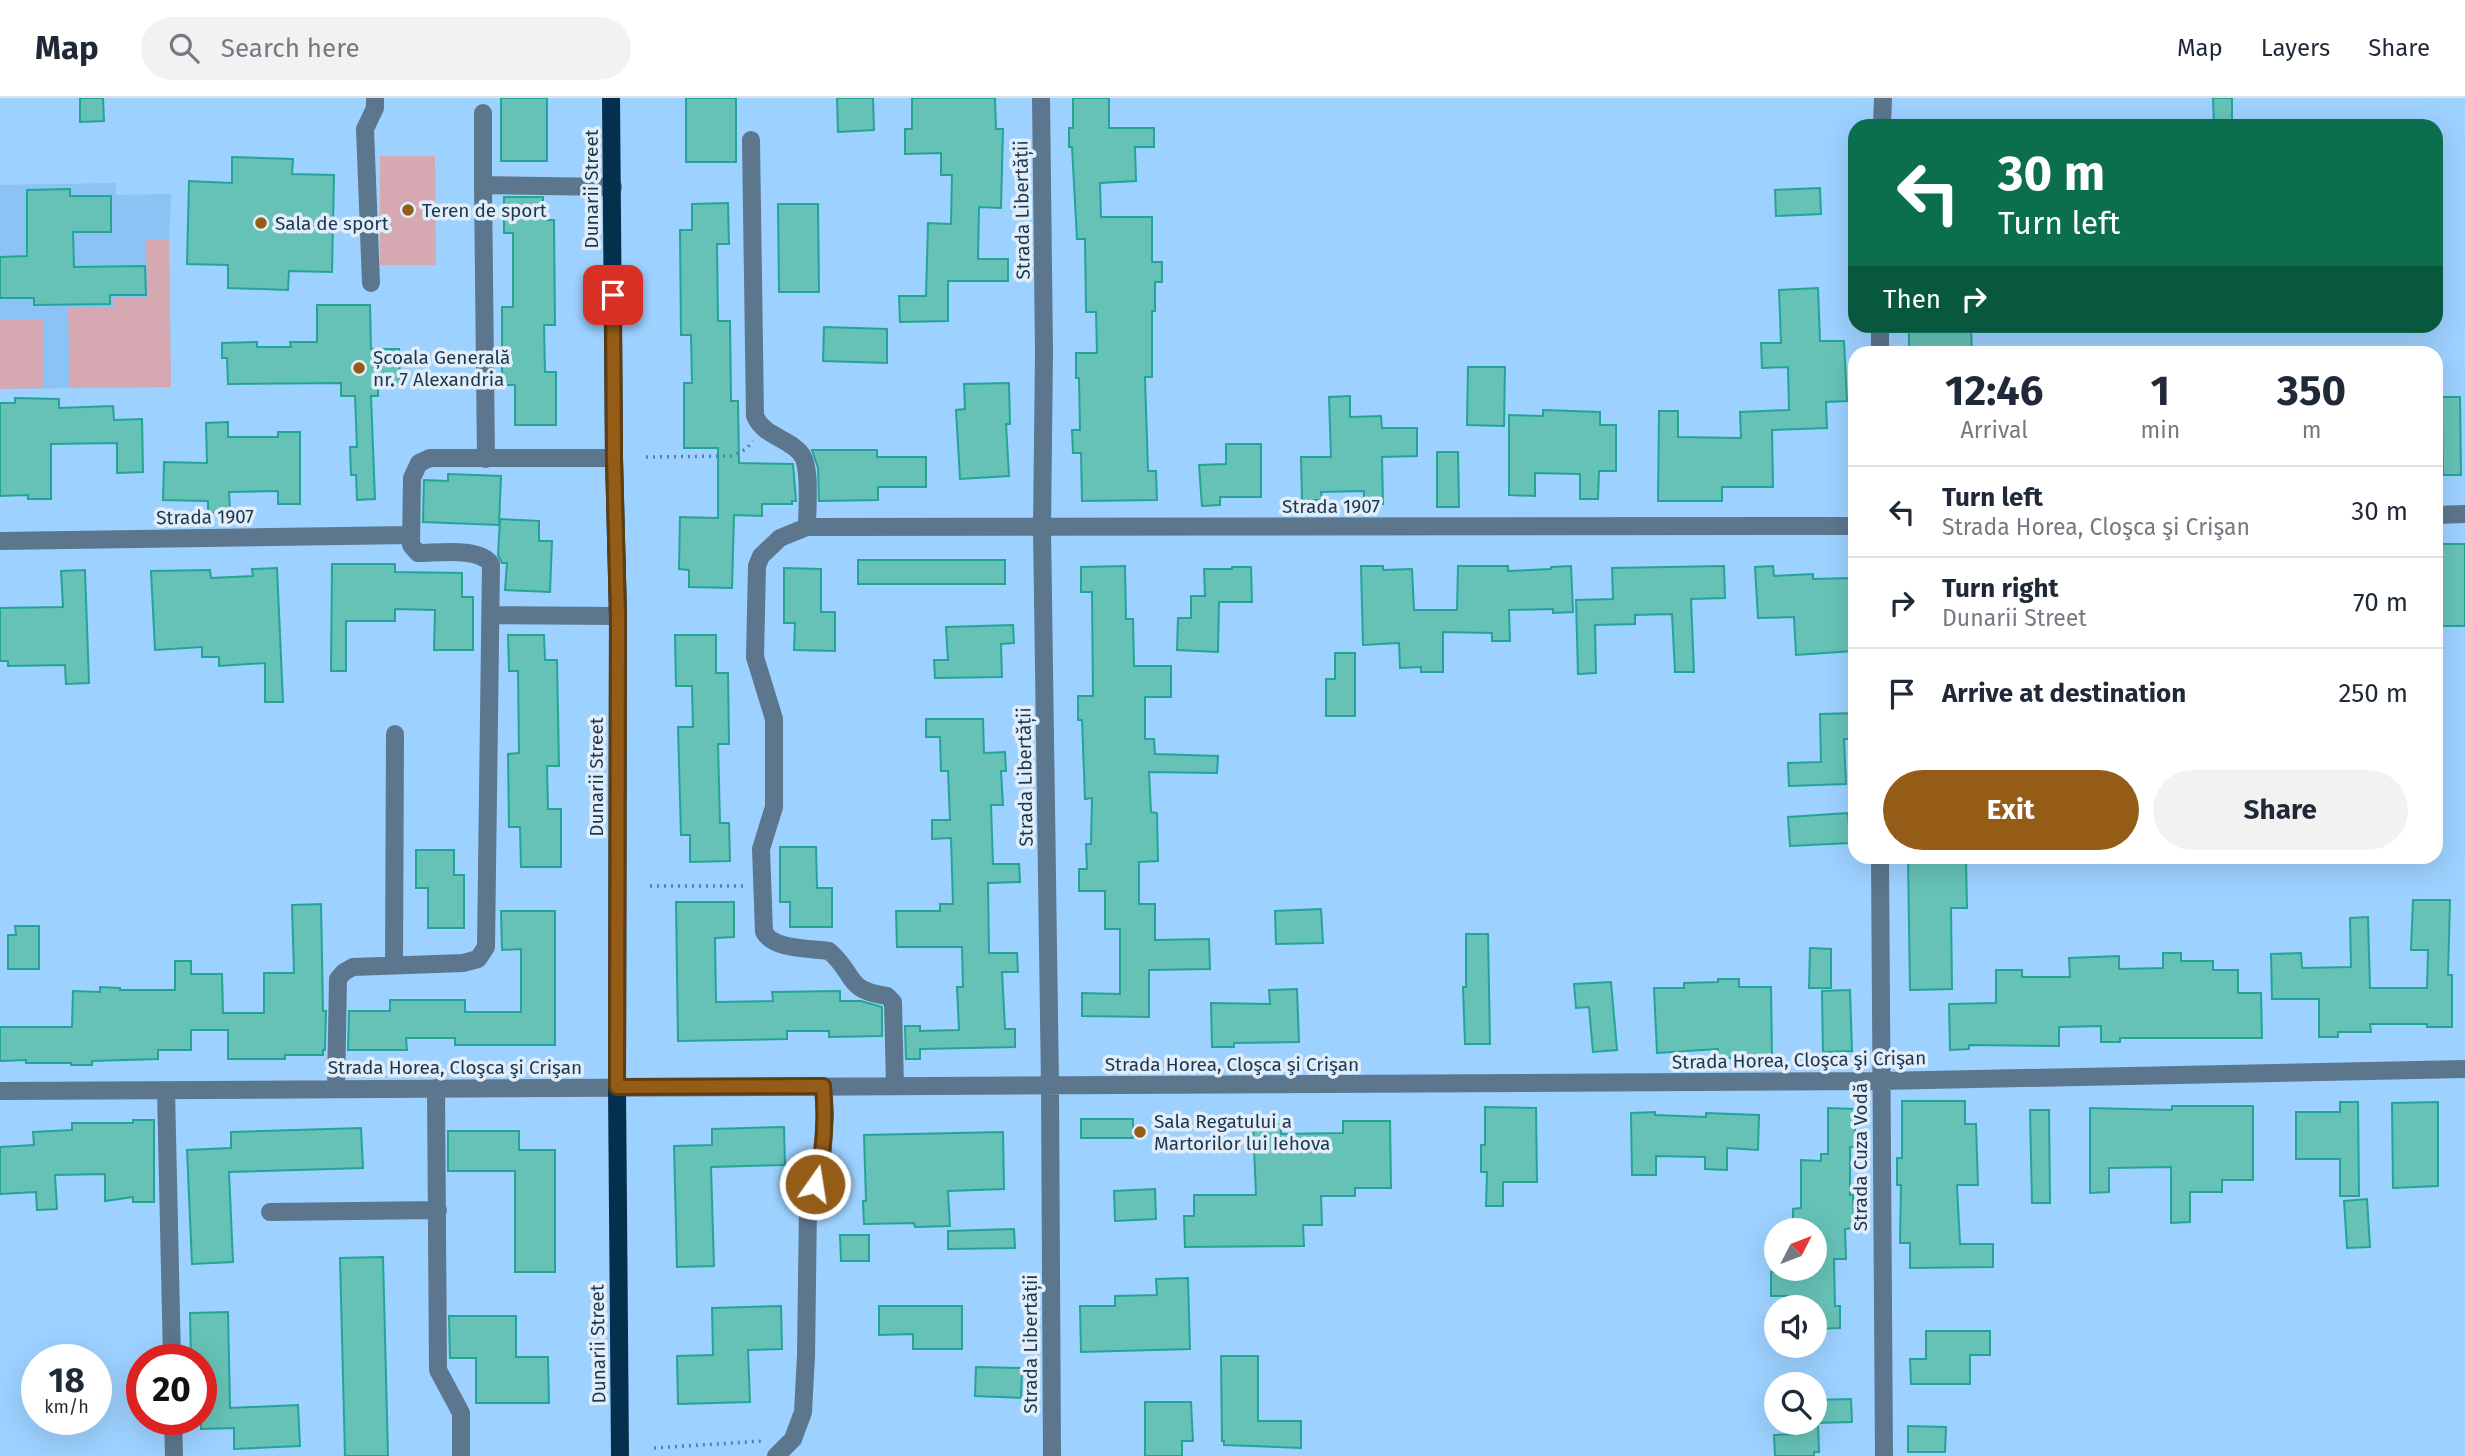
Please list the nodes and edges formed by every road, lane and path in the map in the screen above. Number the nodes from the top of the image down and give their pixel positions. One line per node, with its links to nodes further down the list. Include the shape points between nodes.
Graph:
1 (375, 98): 10 (street, via 365,129)
2 (611, 98): 9 (main road, Dunarii Street)
3 (1041, 98): 19 (street, Strada Libertății)
4 (1883, 98): 6 (street)
5 (483, 113): 8 (street)
6 (1882, 119)
7 (751, 140): 11 (street, via 755,416)
8 (483, 186): 9 (street); 13 (street)
9 (613, 187): 14 (main road, Dunarii Street)
10 (371, 283)
11 (764, 429): 12 (path, via 733,456); 18 (street, via 803,456)
12 (646, 457)
13 (486, 458): 14 (street); 20 (street, via 430,458 419,463 412,478)
14 (614, 458): 23 (main road, Dunarii Street)
15 (2465, 514): 16 (street)
16 (2443, 515)
17 (1848, 526): 19 (street, Strada 1907)
18 (807, 527): 19 (street, Strada 1907); 27 (street, via 780,538 757,566 755,657 774,719 774,807 761,849)
19 (1042, 528): 33 (street, Strada Libertății)
20 (411, 535): 21 (street, Strada 1907); 22 (street, via 411,545 418,553 486,557 491,564)
21 (0, 541)
22 (491, 615): 23 (street); 28 (street, via 486,947 478,959 463,963)
23 (618, 616): 34 (main road, Dunarii Street)
24 (395, 734): 28 (street)
25 (1880, 864): 30 (street, Strada Cuza Vodă)
26 (650, 886): 27 (path)
27 (762, 886): 32 (street, via 768,940 829,951 858,988 893,1002)
28 (394, 965): 36 (street, via 353,967 338,979)
29 (2465, 1069): 30 (street, Strada Horea, Cloşca şi Crişan)
30 (1881, 1081): 33 (street, Strada Horea, Cloşca şi Crişan); 50 (street, Strada Cuza Vodă)
31 (823, 1086): 32 (street, Strada Horea, Cloşca şi Crişan); 34 (street, Strada Horea, Cloşca şi Crişan); 43 (street, via 822,1163 808,1205 803,1412)
32 (895, 1086): 33 (street, Strada Horea, Cloşca şi Crişan)
33 (1050, 1086): 49 (street, Strada Libertății)
34 (617, 1087): 35 (street, Strada Horea, Cloşca şi Crişan); 47 (main road, Dunarii Street)
35 (436, 1088): 36 (street, Strada Horea, Cloşca şi Crişan); 39 (street)
36 (336, 1089): 37 (street, Strada Horea, Cloşca şi Crişan)
37 (166, 1090): 38 (street, Strada Horea, Cloşca şi Crişan); 41 (street)
38 (0, 1091)
39 (438, 1210): 40 (street); 46 (street, via 438,1370 461,1413)
40 (271, 1212)
41 (172, 1344)
42 (173, 1435): 45 (street)
43 (793, 1439): 44 (path); 48 (street)
44 (654, 1448)
45 (174, 1456)
46 (461, 1456)
47 (620, 1456)
48 (776, 1456)
49 (1052, 1456)
50 (1884, 1456)

